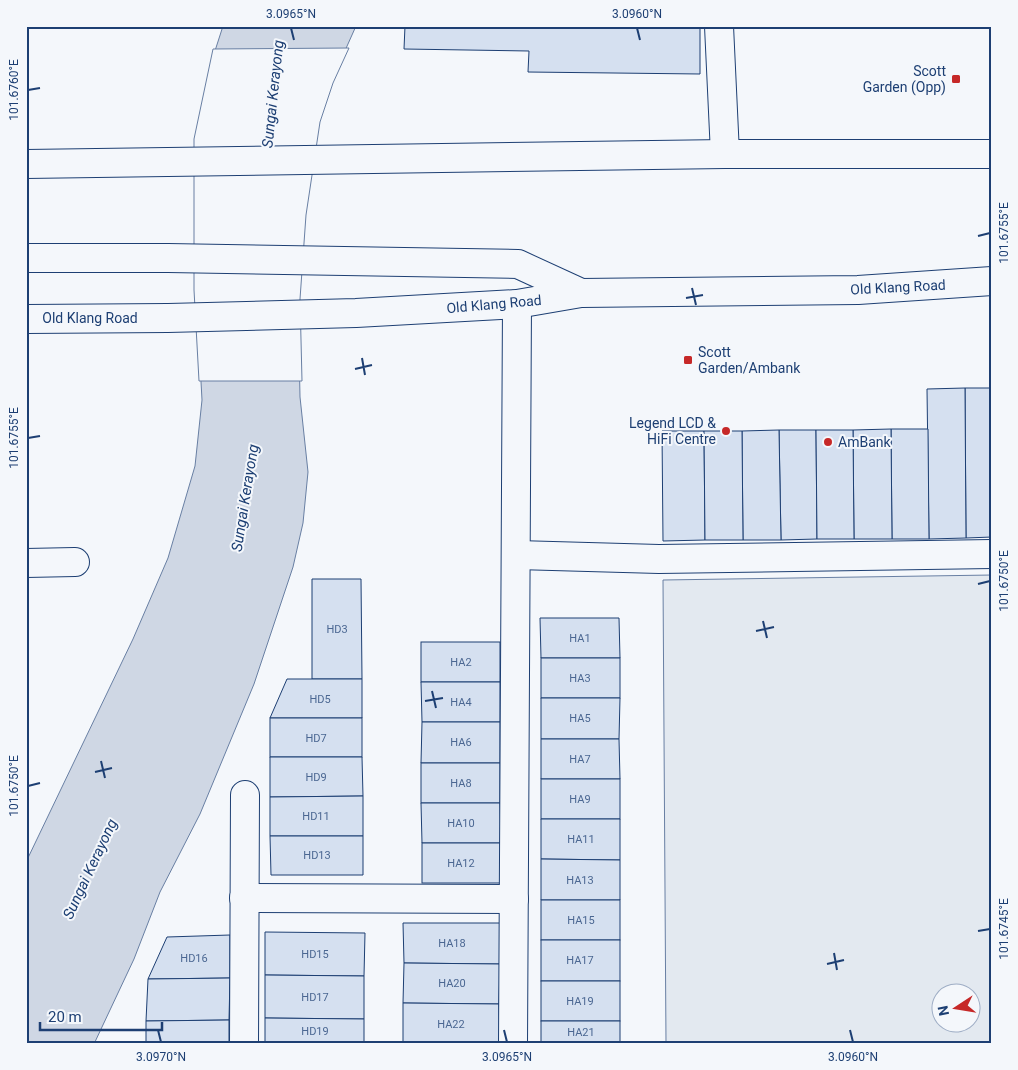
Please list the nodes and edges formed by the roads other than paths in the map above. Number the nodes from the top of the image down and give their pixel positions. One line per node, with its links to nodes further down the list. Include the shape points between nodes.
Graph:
1 (719, 26): 2 (main road)
2 (725, 154): 3 (main road); 4 (main road)
3 (992, 154)
4 (26, 164)
5 (26, 258): 7 (main road, via 518,264)
6 (992, 281): 7 (main road, Old Klang Road, via 858,290)
7 (581, 293): 8 (main road, Old Klang Road)
8 (517, 304): 9 (main road, Old Klang Road, via 356,313); 11 (main road)
9 (28, 323)
10 (992, 554): 11 (main road, via 659,559)
11 (517, 555): 16 (main road)
12 (75, 562): 13 (main road)
13 (26, 563)
14 (245, 795): 15 (main road)
15 (244, 898): 16 (main road); 17 (main road)
16 (514, 899): 18 (main road)
17 (244, 1044)
18 (513, 1044)

